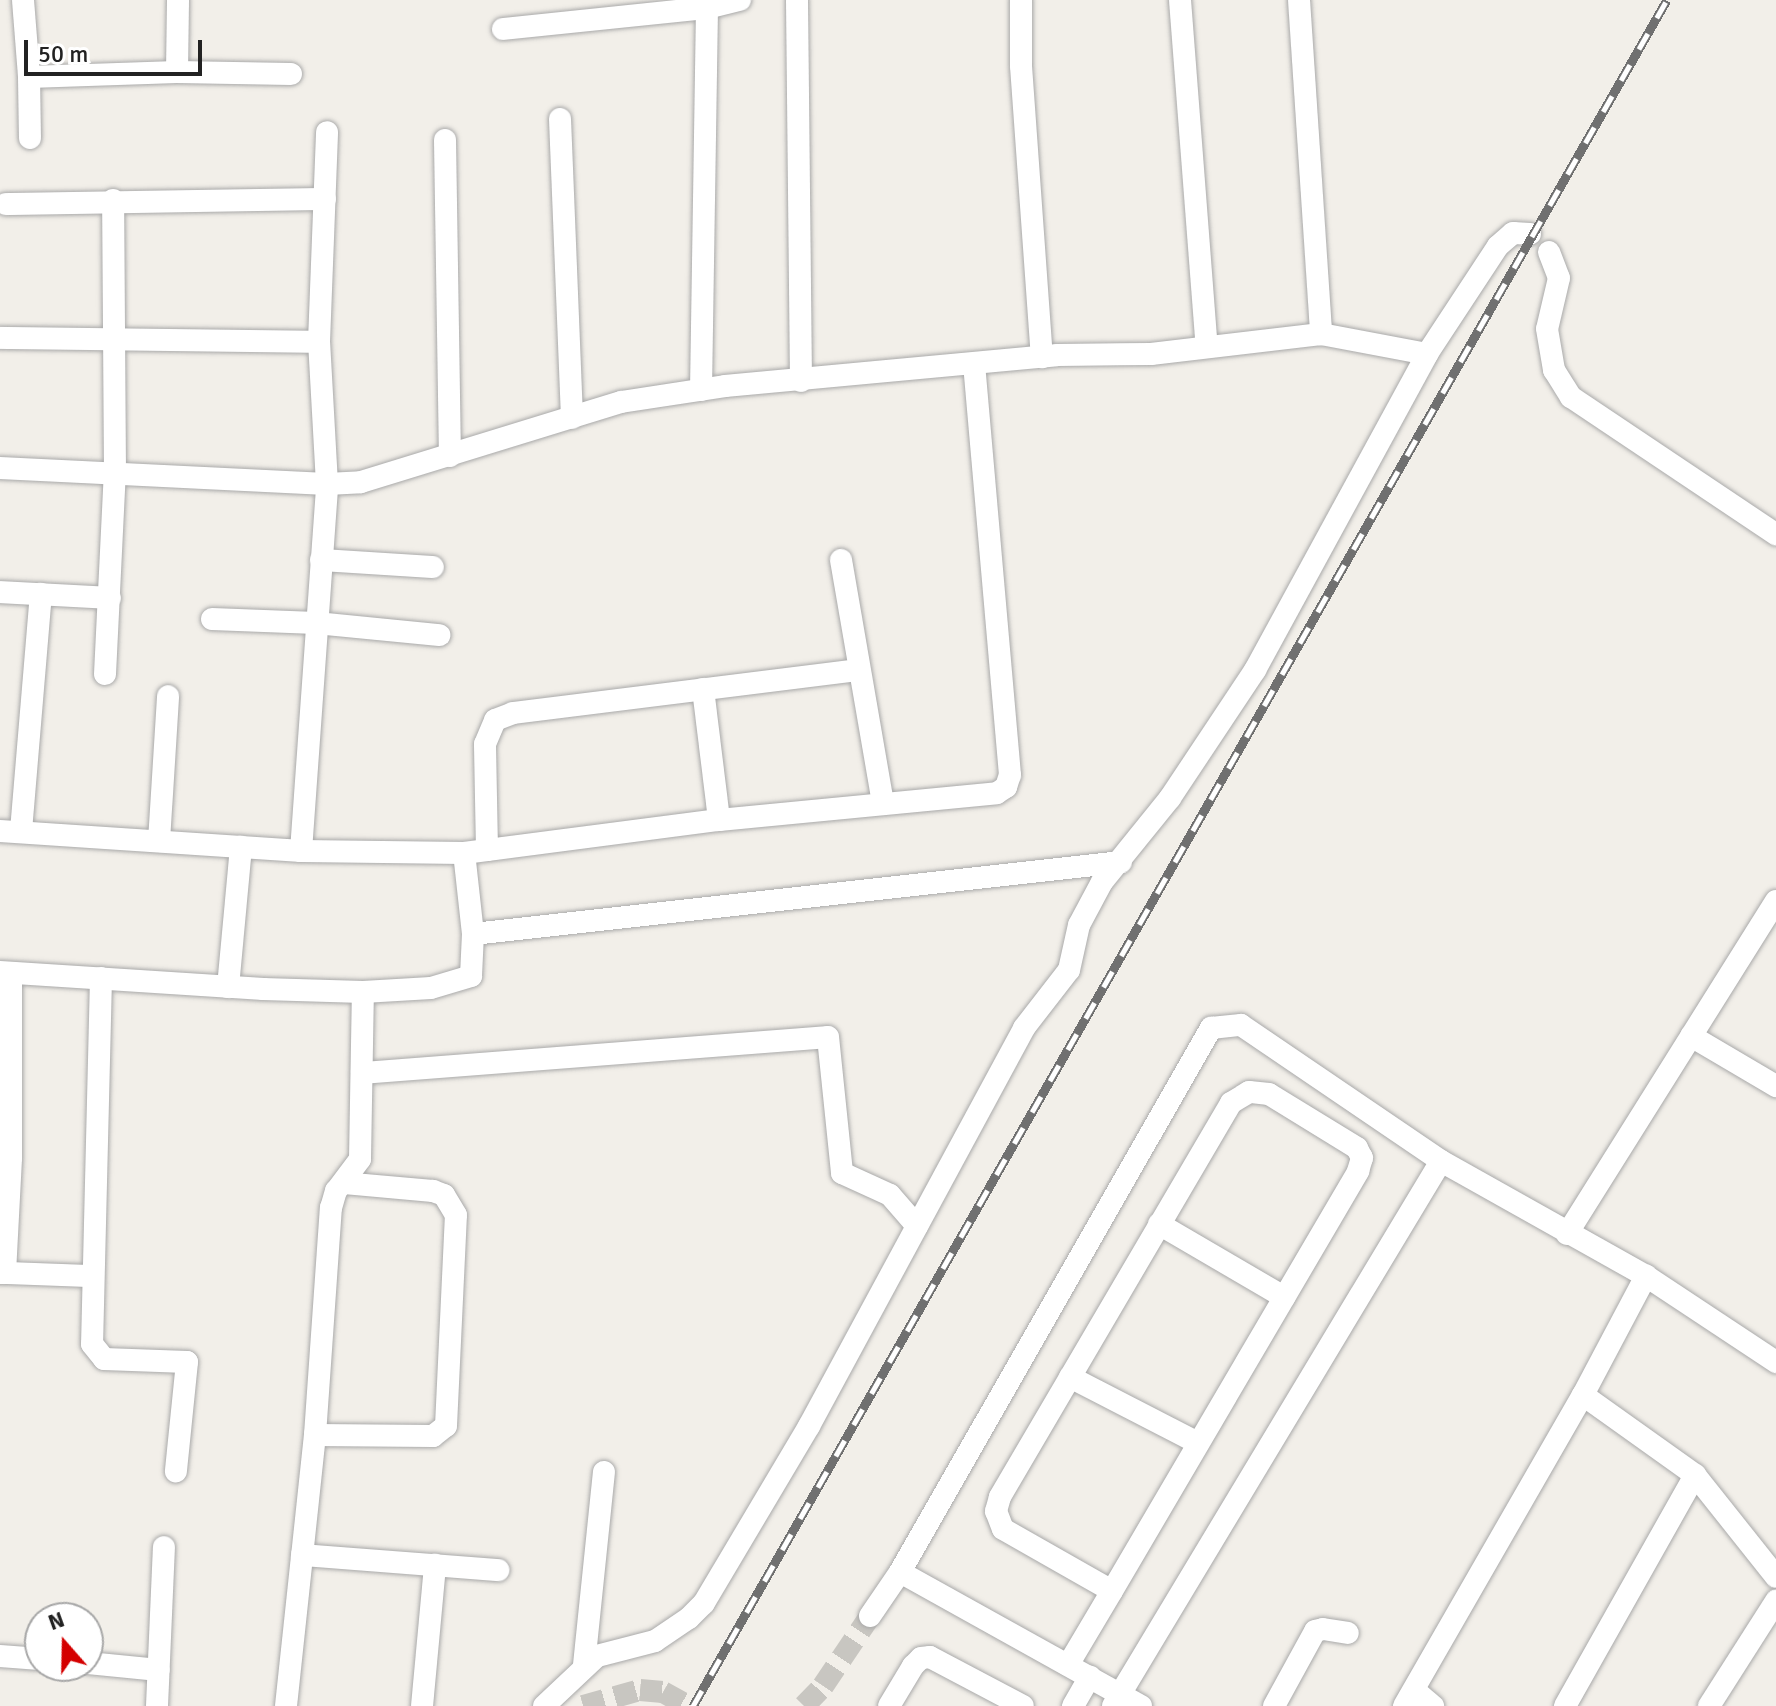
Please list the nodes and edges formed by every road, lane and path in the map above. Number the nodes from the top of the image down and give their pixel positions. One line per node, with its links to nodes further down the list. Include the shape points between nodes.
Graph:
1 (23, 0): 13 (street)
2 (178, 0): 11 (street)
3 (740, 0): 9 (street)
4 (797, 0): 31 (street)
5 (1021, 0): 29 (street)
6 (1180, 0): 27 (street)
7 (1299, 0): 23 (street)
8 (654, 7): 9 (street); 10 (street)
9 (707, 8): 32 (street)
10 (503, 29)
11 (177, 72): 12 (street); 13 (street)
12 (291, 74)
13 (29, 77): 16 (street)
14 (560, 119): 33 (street)
15 (327, 132): 18 (street)
16 (30, 138)
17 (445, 140): 34 (street)
18 (325, 199): 19 (street); 26 (street)
19 (113, 200): 20 (street); 25 (street)
20 (6, 204)
21 (1530, 234): 28 (street, via 1513,233 1498,246)
22 (1549, 252): 38 (street, via 1559,278 1547,329 1554,370 1571,397)
23 (1321, 334): 27 (street); 28 (street)
24 (0, 338): 25 (street)
25 (114, 339): 26 (street); 36 (street)
26 (319, 342): 37 (street)
27 (1207, 347): 29 (street)
28 (1427, 354): 60 (street, via 1255,670)
29 (1042, 357): 30 (street)
30 (974, 365): 31 (street); 52 (street, via 1010,775 1006,787 982,797)
31 (801, 381): 32 (street)
32 (701, 390): 33 (street, via 621,402)
33 (572, 418): 34 (street)
34 (450, 456): 37 (street, via 361,482)
35 (0, 468): 36 (street)
36 (115, 472): 37 (street); 44 (street)
37 (327, 484): 39 (street)
38 (1776, 534)
39 (321, 560): 41 (street); 46 (street)
40 (841, 560): 48 (street)
41 (433, 567)
42 (0, 592): 43 (street)
43 (41, 594): 44 (street); 54 (street)
44 (110, 598): 49 (street)
45 (212, 619): 46 (street)
46 (316, 623): 47 (street); 58 (street)
47 (439, 635)
48 (858, 670): 50 (street); 52 (street)
49 (105, 674)
50 (703, 689): 53 (street); 57 (street, via 513,713 495,720 485,744)
51 (168, 696): 55 (street)
52 (883, 802): 53 (street)
53 (719, 820): 57 (street)
54 (10, 831): 55 (street)
55 (159, 841): 56 (street)
56 (241, 847): 58 (street); 65 (street)
57 (487, 850): 59 (street)
58 (301, 851): 59 (street)
59 (464, 853): 62 (street)
60 (1121, 862): 62 (street); 74 (street, via 1102,882 1079,925 1069,970 1024,1028)
61 (1776, 901): 67 (street)
62 (473, 934): 66 (street, via 471,976 431,988)
63 (6, 972): 64 (street); 70 (street)
64 (101, 978): 65 (street); 77 (street)
65 (228, 987): 66 (street)
66 (363, 992): 68 (street)
67 (1691, 1036): 69 (street); 75 (street)
68 (362, 1073): 72 (street, via 360,1159); 74 (street, via 828,1037 842,1173 890,1195)
69 (1776, 1086)
70 (6, 1127): 76 (street)
71 (1441, 1161): 75 (street); 92 (street, via 1241,1025 1211,1028); 106 (street)
72 (344, 1183): 83 (street, via 331,1208); 83 (street, via 433,1191 444,1195 456,1215 446,1426 433,1436)
73 (1159, 1224): 79 (street); 79 (street, via 1231,1103 1249,1092 1269,1094 1357,1148 1362,1158); 81 (street)
74 (917, 1226): 101 (street, via 809,1426 704,1603 667,1636 597,1656)
75 (1567, 1234): 78 (street)
76 (2, 1273): 77 (street)
77 (91, 1276): 85 (street, via 92,1344 104,1359 187,1362)
78 (1646, 1276): 80 (street); 82 (street)
79 (1284, 1297): 84 (street)
80 (1776, 1362)
81 (1070, 1377): 84 (street); 94 (street, via 996,1511 1003,1529)
82 (1583, 1395): 87 (street); 105 (street)
83 (315, 1435): 89 (street)
84 (1198, 1443): 94 (street)
85 (176, 1471)
86 (604, 1472): 101 (street)
87 (1695, 1475): 93 (street); 117 (street)
88 (164, 1547): 103 (street)
89 (302, 1555): 90 (street); 108 (street)
90 (435, 1565): 91 (street); 109 (street)
91 (498, 1570)
92 (900, 1572): 96 (street); 102 (street)
93 (1776, 1577)
94 (1112, 1591): 102 (street)
95 (1776, 1601): 118 (street)
96 (870, 1616)
97 (1348, 1633): 115 (street, via 1315,1631)
98 (0, 1656): 99 (street)
99 (24, 1658)
100 (104, 1665): 103 (street)
101 (584, 1665): 110 (street)
102 (1068, 1665): 104 (street)
103 (159, 1670): 107 (street)
104 (1090, 1677): 106 (street); 113 (street)
105 (1409, 1698): 116 (street)
106 (1116, 1700): 114 (street)
107 (157, 1706)
108 (286, 1706)
109 (422, 1706)
110 (544, 1706)
111 (889, 1706): 112 (street, via 913,1666 930,1657)
112 (1023, 1706)
113 (1073, 1706)
114 (1141, 1706)
115 (1274, 1706)
116 (1433, 1706)
117 (1565, 1706)
118 (1709, 1706)

